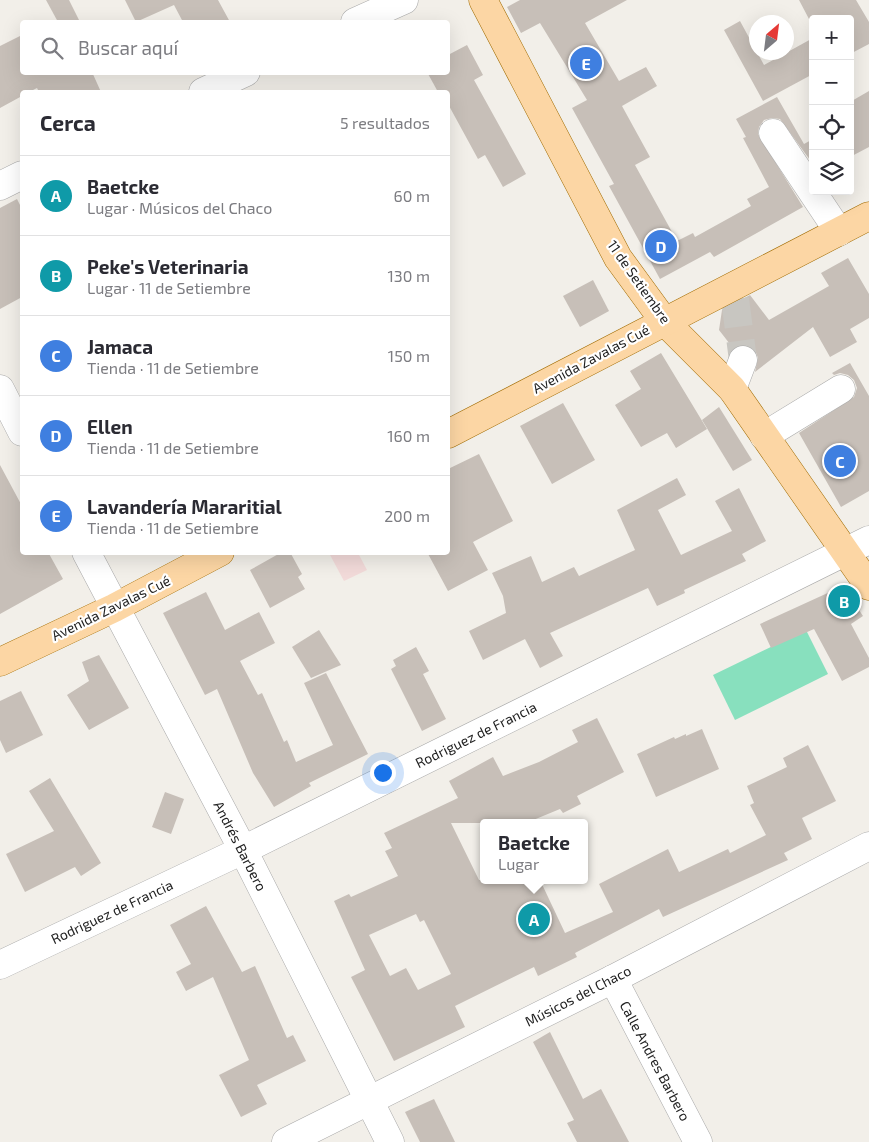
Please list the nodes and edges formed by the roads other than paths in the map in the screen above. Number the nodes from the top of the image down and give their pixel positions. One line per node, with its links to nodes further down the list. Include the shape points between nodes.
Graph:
1 (393, 2): 3 (street)
2 (488, 2): 11 (main road, 11 de Setiembre, via 618,258)
3 (359, 20)
4 (240, 75): 5 (street)
5 (207, 90)
6 (773, 133): 10 (street)
7 (20, 176): 8 (street)
8 (0, 186)
9 (869, 216): 10 (main road, Avenida Zavalas Cué)
10 (839, 232): 11 (main road, Avenida Zavalas Cué, via 734,293)
11 (664, 321): 14 (main road, 11 de Setiembre); 17 (main road, Avenida Zavalas Cué)
12 (742, 360): 14 (street)
13 (0, 389): 16 (street)
14 (732, 389): 18 (main road, 11 de Setiembre)
15 (840, 389): 18 (street)
16 (20, 428)
17 (450, 433)
18 (764, 436): 20 (main road, 11 de Setiembre)
19 (869, 540): 20 (street, Rodriguez de Francia)
20 (845, 552): 23 (main road, 11 de Setiembre); 27 (street, Rodriguez de Francia)
21 (88, 555): 24 (street, Andrés Barbero)
22 (214, 555): 24 (main road, Avenida Zavalas Cué)
23 (869, 586)
24 (114, 608): 25 (main road, Avenida Zavalas Cué); 27 (street, Andrés Barbero)
25 (0, 662)
26 (869, 846): 29 (street, Músicos del Chaco)
27 (243, 850): 28 (street, Rodriguez de Francia); 30 (street, Andrés Barbero)
28 (0, 966)
29 (612, 980): 30 (street, Músicos del Chaco); 33 (street, Calle Andres Barbero)
30 (369, 1100): 31 (street, Músicos del Chaco); 32 (street, Andrés Barbero)
31 (286, 1142)
32 (390, 1142)
33 (698, 1142)

